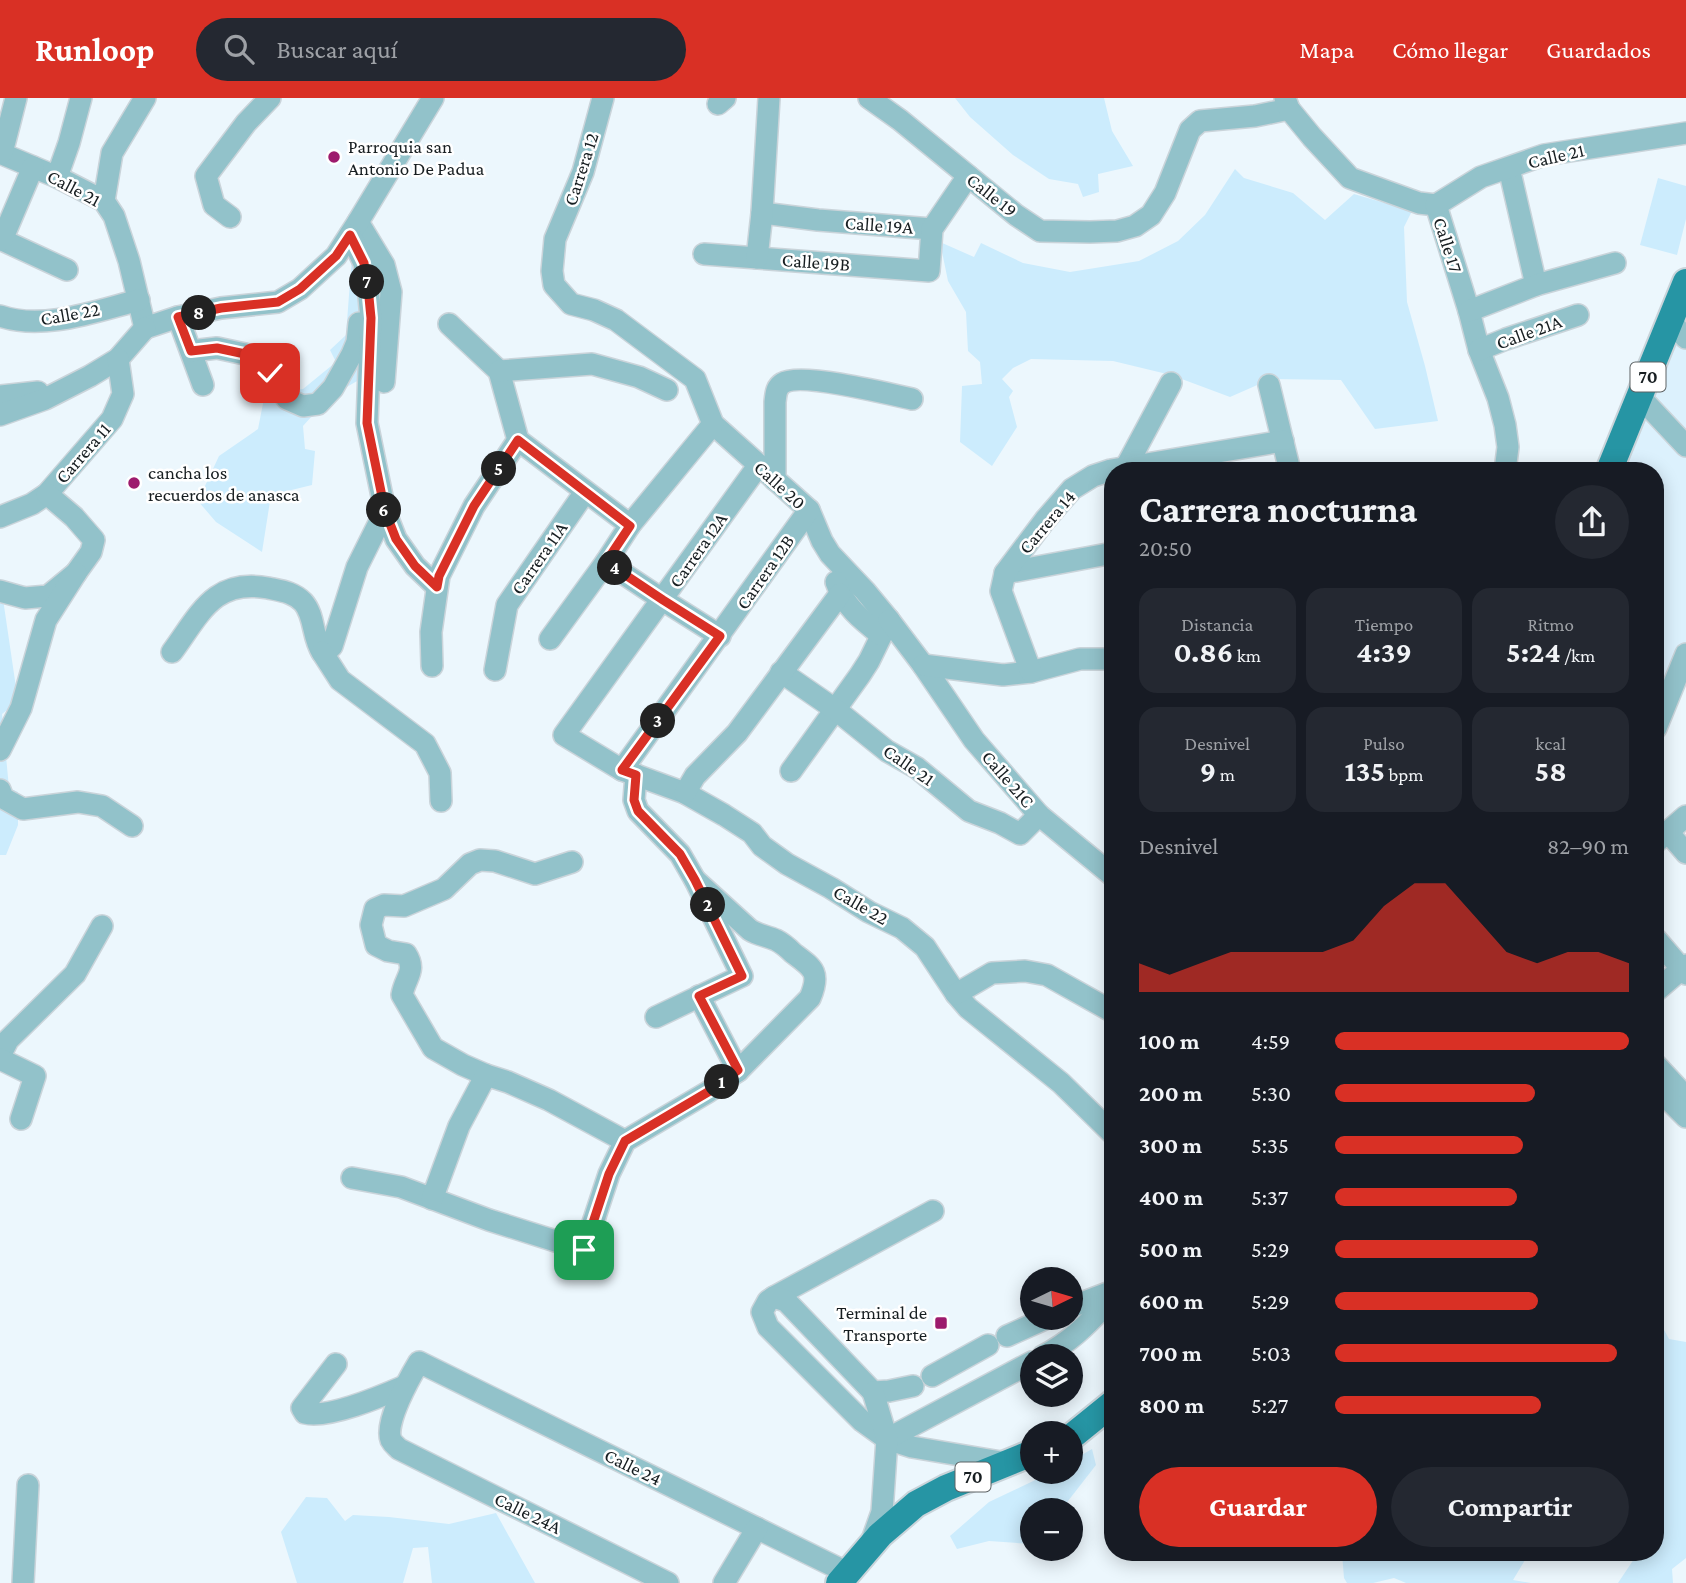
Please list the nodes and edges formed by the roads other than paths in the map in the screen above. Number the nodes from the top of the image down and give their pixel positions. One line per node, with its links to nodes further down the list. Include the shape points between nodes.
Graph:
1 (16, 98): 11 (street)
2 (81, 98): 15 (street)
3 (145, 98): 16 (street, via 112,153)
4 (270, 98): 19 (street, via 206,176 215,205)
5 (433, 98): 20 (street)
6 (603, 98): 22 (street, Carrera 12, via 583,172)
7 (769, 98): 18 (street)
8 (869, 98): 14 (street, Calle 19)
9 (1287, 103): 14 (street, Calle 19, via 1255,116 1200,121 1190,130 1165,193 1151,215 1117,231 1040,231); 17 (street, Calle 17, via 1350,178)
10 (1686, 132): 13 (street, Calle 21, via 1544,155)
11 (1, 153): 12 (street, Calle 21)
12 (33, 167): 15 (street, Calle 21); 23 (street)
13 (1509, 168): 17 (street, Calle 21, via 1481,177); 29 (street)
14 (968, 176): 21 (street, Calle 19A)
15 (57, 177): 16 (street, Calle 21)
16 (104, 201): 30 (street, Calle 21, via 114,216)
17 (1436, 205): 31 (street, Calle 17)
18 (762, 213): 21 (street, Calle 19A); 25 (street)
19 (230, 217)
20 (354, 229): 34 (street, via 336,256 278,302); 43 (street, via 384,265 391,292); 68 (street, via 371,318 367,423)
21 (932, 229): 25 (street, Calle 19B, via 929,271)
22 (555, 239): 53 (street, Calle 20, via 554,285 570,304 616,320 695,379)
23 (1, 240): 27 (street)
24 (704, 254): 25 (street, Calle 19B)
25 (758, 258)
26 (1615, 263): 29 (street)
27 (66, 270)
28 (1686, 282): 38 (main road, 70)
29 (1536, 285): 31 (street)
30 (139, 300): 33 (street, Calle 22, via 48,322); 37 (street, Calle 21)
31 (1469, 311): 40 (street, Calle 17)
32 (1578, 315): 40 (street, Calle 21A)
33 (0, 316)
34 (178, 317): 37 (street); 39 (street)
35 (359, 323): 39 (street, via 352,355 318,404 303,406 287,398 270,373 245,354 217,348)
36 (449, 324): 42 (street)
37 (145, 328): 41 (street)
38 (1678, 330): 50 (main road, 70)
39 (191, 351): 45 (street)
40 (1479, 351): 60 (street, Calle 17, via 1505,425)
41 (118, 359): 47 (street); 66 (street, Carrera 11, via 123,394 112,419)
42 (499, 371): 48 (street, via 592,364); 54 (street)
43 (384, 382)
44 (1171, 383): 57 (street)
45 (204, 385)
46 (1269, 385): 55 (street)
47 (68, 388): 49 (street); 52 (street)
48 (667, 390)
49 (0, 396)
50 (1639, 396): 56 (street); 61 (main road, 70)
51 (912, 399): 64 (street, via 821,381 784,382 775,402)
52 (0, 415)
53 (713, 424): 62 (street, Calle 20); 70 (street)
54 (518, 440): 65 (street); 76 (street, via 474,506)
55 (1283, 441): 58 (street); 59 (street)
56 (1686, 446)
57 (1129, 462)
58 (1156, 462)
59 (1288, 462)
60 (1506, 462)
61 (1613, 462)
62 (758, 466): 64 (street, Calle 20); 79 (street, Carrera 12A)
63 (1104, 473): 75 (street, Carrera 14, via 1072,489)
64 (775, 480): 67 (street, Calle 20)
65 (586, 492): 70 (street); 89 (street, Carrera 11A, via 507,605)
66 (47, 494): 69 (street, Carrera 11); 74 (street, via 94,540)
67 (809, 510): 71 (street, Calle 20); 81 (street, Carrera 12B)
68 (385, 511): 76 (street, via 396,539); 84 (street, via 357,567 332,646)
69 (0, 517)
70 (630, 526): 73 (street)
71 (830, 554): 78 (street); 80 (street, Calle 20, via 865,591)
72 (1104, 555): 75 (street)
73 (606, 562): 79 (street); 82 (street)
74 (76, 573): 77 (street, via 48,596 25,598); 95 (street, via 46,620 21,708)
75 (1004, 573): 91 (street, via 1000,591)
76 (437, 587): 88 (street)
77 (0, 591)
78 (840, 594): 80 (street, via 852,610); 90 (street)
79 (663, 600): 81 (street); 94 (street, Carrera 12A)
80 (885, 628): 87 (street, Calle 21C); 93 (street, via 869,662)
81 (720, 636): 97 (street, Carrera 12B)
82 (550, 639)
83 (172, 652): 84 (street, via 223,591 262,587 291,592 304,604)
84 (321, 652): 100 (street, via 340,680 425,744 440,773)
85 (1686, 654): 92 (street)
86 (1104, 659): 91 (street, via 1080,659)
87 (923, 664): 91 (street, via 1003,675); 101 (street, Calle 21C, via 974,740)
88 (432, 666)
89 (495, 670)
90 (781, 672): 93 (street, Calle 21); 99 (street)
91 (1031, 672)
92 (1664, 708)
93 (836, 710): 96 (street); 101 (street, Calle 21, via 969,811 1020,834)
94 (564, 736): 97 (street, Calle 22)
95 (0, 750)
96 (791, 771)
97 (629, 773): 99 (street, Calle 22); 109 (street, via 638,811 680,854)
98 (0, 790): 103 (street, via 3,798 23,809 78,802 102,806)
99 (685, 793): 114 (street, Calle 22, via 752,833 787,864 902,928 925,947)
100 (441, 801)
101 (1039, 815): 108 (street, Calle 21C)
102 (1686, 816): 104 (street)
103 (132, 826)
104 (1664, 834)
105 (1664, 839): 106 (street)
106 (1686, 853)
107 (572, 862): 121 (street, via 535,874 480,860 444,889 404,906 375,909 371,925 376,945 406,954 411,962 402,995 433,1048)
108 (1104, 869)
109 (695, 880): 115 (street, via 742,976); 119 (street, via 750,930 778,941 813,968 816,978 810,998)
110 (102, 926): 118 (street, via 75,974 8,1040)
111 (1664, 948): 112 (street)
112 (1684, 969): 113 (street)
113 (1664, 985)
114 (956, 994): 116 (street, via 992,973 1024,971 1047,975); 126 (street, Calle 22)
115 (699, 996): 117 (street); 119 (street)
116 (1104, 1007)
117 (656, 1017)
118 (0, 1057): 125 (street, via 35,1076)
119 (738, 1070): 127 (street)
120 (1664, 1074): 123 (street)
121 (486, 1075): 127 (street, via 549,1100); 129 (street, via 459,1126)
122 (1664, 1094): 124 (street)
123 (1686, 1097)
124 (1686, 1117)
125 (21, 1119)
126 (1104, 1125)
127 (625, 1141): 129 (street, via 584,1250)
128 (352, 1178): 129 (street, via 401,1187)
129 (432, 1199)
130 (933, 1211): 132 (street)
131 (1104, 1294): 133 (street)
132 (774, 1297): 142 (street, via 786,1301); 145 (street, via 762,1312 768,1326)
133 (1083, 1302)
134 (1104, 1307): 136 (street)
135 (1020, 1330): 139 (street)
136 (1064, 1344)
137 (336, 1364): 140 (street, via 307,1399 302,1408 305,1413 344,1409)
138 (1020, 1368): 145 (street)
139 (932, 1376)
140 (405, 1386): 149 (street, Calle 24, via 419,1362); 153 (street, Calle 24A, via 390,1425 391,1440 399,1449)
141 (913, 1386): 142 (street)
142 (873, 1392): 145 (street)
143 (1104, 1410): 144 (main road)
144 (1083, 1427)
145 (887, 1439): 147 (street); 150 (street, via 882,1512)
146 (1020, 1458): 147 (main road, 70)
147 (1007, 1463): 150 (main road, 70, via 916,1504)
148 (28, 1485): 152 (street)
149 (757, 1528): 151 (street, Calle 24); 154 (street)
150 (870, 1547): 151 (main road, 70)
151 (843, 1578)
152 (23, 1583)
153 (668, 1583)
154 (724, 1583)

